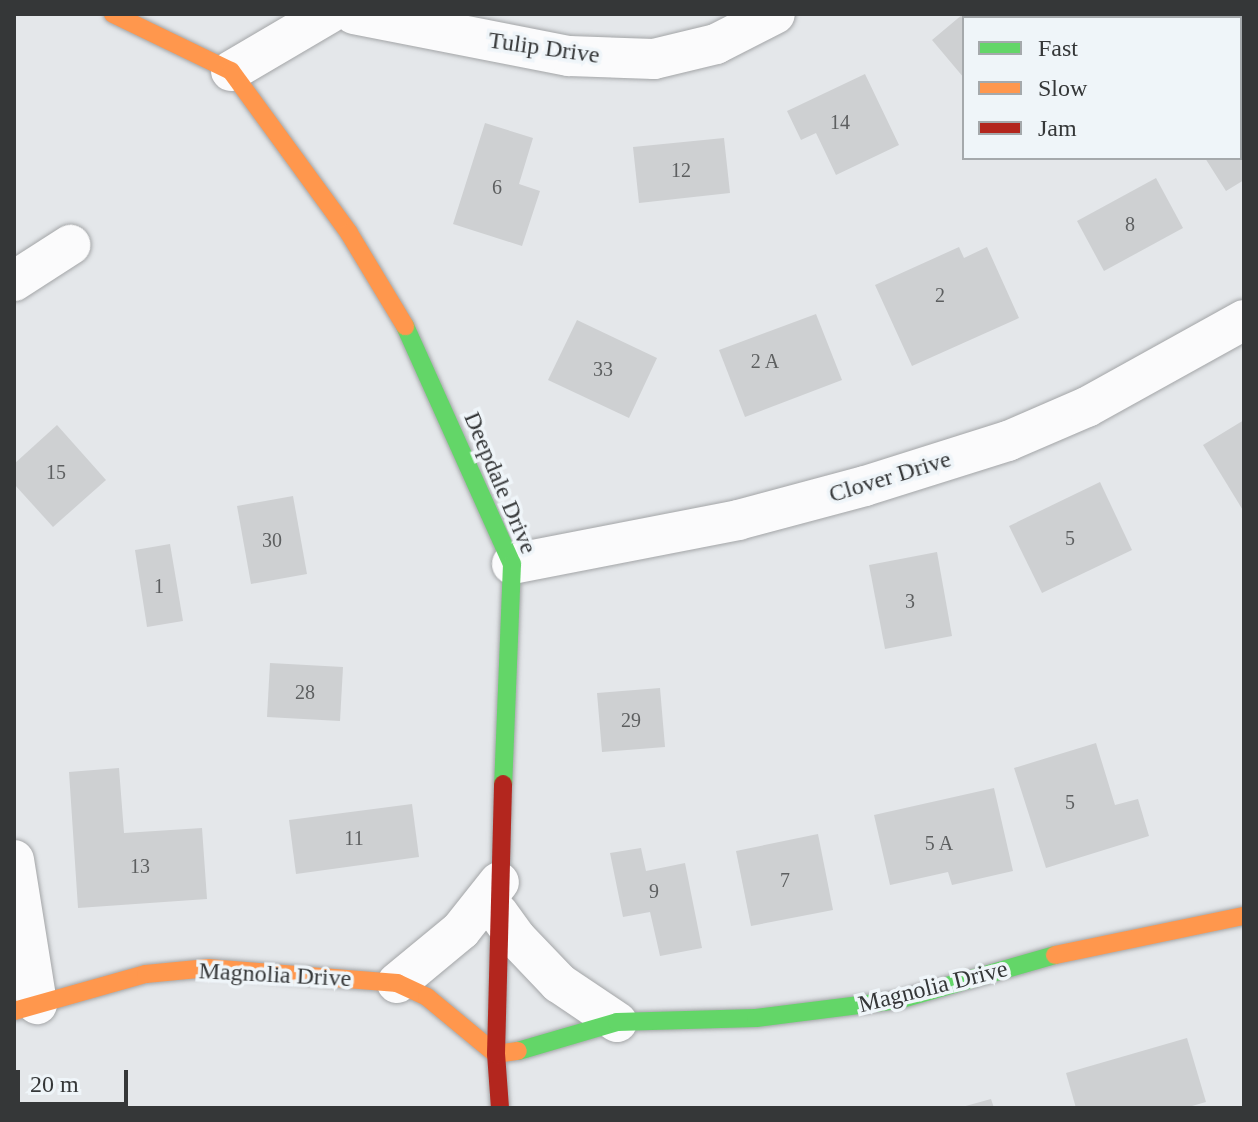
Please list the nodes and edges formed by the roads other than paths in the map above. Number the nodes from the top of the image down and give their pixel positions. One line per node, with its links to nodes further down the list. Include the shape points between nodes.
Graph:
1 (113, 14): 5 (street, Deepdale Drive)
2 (328, 14): 5 (street)
3 (354, 14): 4 (street, Tulip Drive, via 569,56 654,59 716,44)
4 (775, 14)
5 (231, 71): 9 (street, Deepdale Drive, via 349,233 406,328)
6 (70, 245): 7 (street)
7 (14, 281)
8 (1244, 320): 9 (street, Clover Drive, via 1087,407 1008,441 738,520)
9 (512, 564): 11 (street, Deepdale Drive)
10 (14, 860): 14 (street)
11 (499, 898): 13 (street); 15 (street, via 524,947 559,983); 16 (street, Deepdale Drive)
12 (1244, 916): 15 (street, Magnolia Drive, via 1080,948 898,1000 756,1018)
13 (397, 983): 14 (street, Magnolia Drive, via 208,968 146,974); 16 (street, Magnolia Drive, via 427,997)
14 (26, 1008)
15 (617, 1022): 16 (street, Magnolia Drive, via 532,1049)
16 (496, 1054): 17 (street, Deepdale Drive)
17 (500, 1108)

